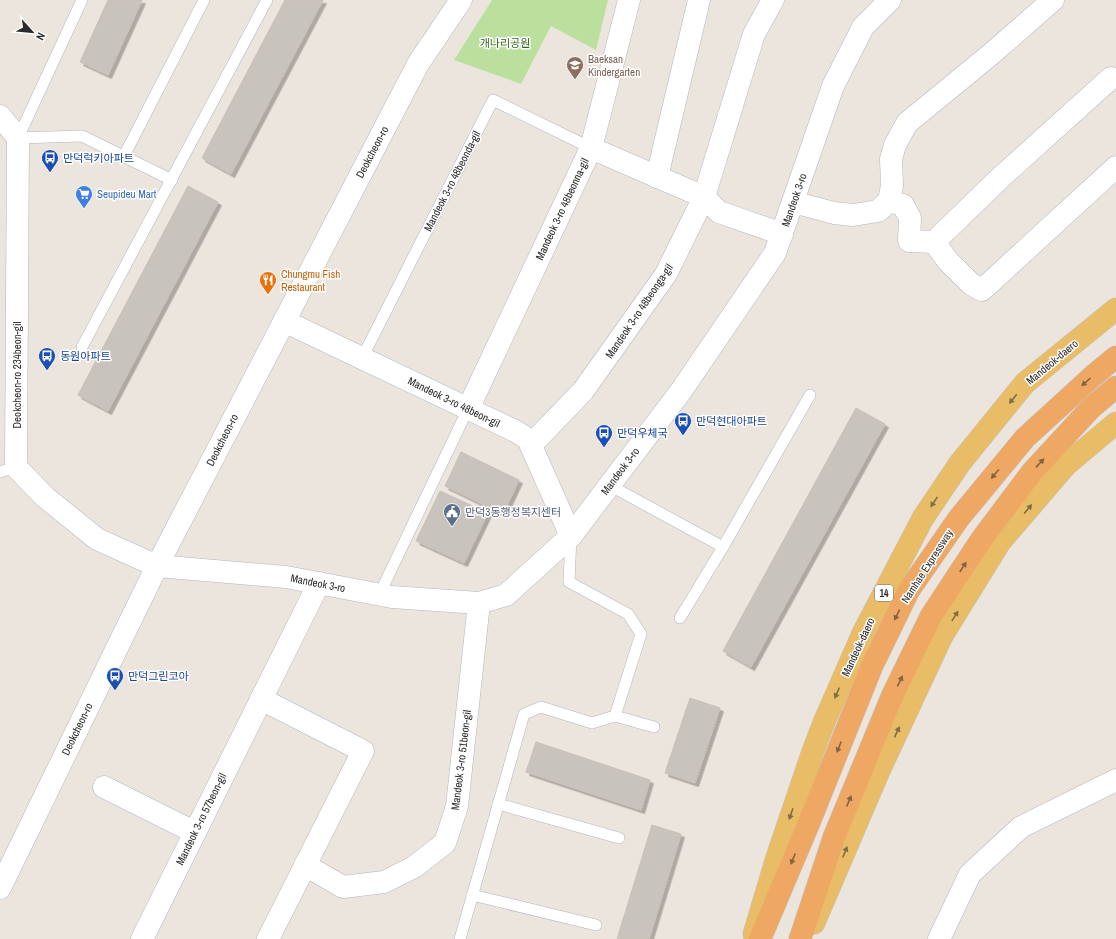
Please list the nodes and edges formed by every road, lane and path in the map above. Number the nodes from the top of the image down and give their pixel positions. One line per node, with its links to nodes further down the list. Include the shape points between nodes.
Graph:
1 (82, 0): 12 (lane)
2 (204, 0): 14 (lane)
3 (267, 0): 17 (lane)
4 (461, 0): 24 (street, Deokcheon-ro, via 418,64)
5 (629, 0): 13 (street, Mandeok 3-ro 48beonna-gil)
6 (699, 0): 16 (street)
7 (773, 0): 18 (street, Mandeok 3-ro 48beonga-gil, via 754,34)
8 (1053, 0): 19 (street, via 907,123 895,145 891,159 892,185)
9 (889, 1): 20 (street, Mandeok 3-ro, via 863,27 833,86)
10 (1111, 78): 22 (street, via 1000,178)
11 (0, 116): 12 (street)
12 (18, 138): 14 (lane, via 82,136); 33 (street, Deokcheon-ro 234beon-gil)
13 (591, 148): 16 (street); 27 (lane, Mandeok 3-ro 48beonda-gil, via 493,100); 30 (street, Mandeok 3-ro 48beonna-gil)
14 (124, 156): 17 (lane)
15 (1116, 167): 22 (street, via 982,290 971,284 948,261)
16 (657, 177): 18 (street)
17 (172, 180): 25 (lane)
18 (704, 198): 21 (street, via 719,212); 32 (street, Mandeok 3-ro 48beonga-gil, via 666,274 583,391)
19 (889, 201): 20 (street, via 878,212 852,215); 22 (street, via 903,205 910,218 909,241)
20 (793, 202): 21 (street, Mandeok 3-ro)
21 (782, 234): 34 (street, Mandeok 3-ro, via 776,253 681,391)
22 (934, 242)
23 (1116, 309): 57 (main road, Mandeok-daero / 14, one-way to 57, via 1026,382 960,463 923,518 863,633 825,720 777,857)
24 (284, 321): 27 (street, Mandeok 3-ro 48beon-gil); 37 (street, Deokcheon-ro)
25 (82, 347)
26 (1116, 357): 58 (highway, Namhae Expressway, one-way to 58, via 1024,438 959,518 909,590 872,666)
27 (362, 358): 30 (street, Mandeok 3-ro 48beon-gil)
28 (1116, 387): 59 (highway, one-way to 28, via 834,837 893,694 931,616 981,540 1032,472 1092,408)
29 (810, 395): 36 (lane)
30 (468, 409): 32 (street, Mandeok 3-ro 48beon-gil, via 515,431); 39 (lane)
31 (1116, 423): 60 (main road, one-way to 31, via 879,771 942,636 1000,542 1066,465)
32 (531, 444): 35 (street, Mandeok 3-ro 48beon-gil)
33 (8, 469): 37 (street, Deokcheon-ro 234beon-gil, via 96,539)
34 (609, 485): 35 (street, Mandeok 3-ro); 36 (lane)
35 (571, 536): 40 (street, Mandeok 3-ro, via 506,595); 43 (lane, via 569,582 628,614 641,634)
36 (723, 547): 41 (lane)
37 (157, 566): 38 (street, Mandeok 3-ro, via 286,577); 51 (street, Deokcheon-ro)
38 (319, 583): 39 (street, Mandeok 3-ro); 42 (street, Mandeok 3-ro 57beon-gil)
39 (379, 595): 40 (street, Mandeok 3-ro)
40 (479, 603): 50 (street, Mandeok 3-ro 51beon-gil, via 457,806 445,843 414,868 384,882 344,887)
41 (680, 618)
42 (261, 699): 48 (street, Mandeok 3-ro 57beon-gil); 50 (street, via 363,751)
43 (615, 716): 44 (lane); 47 (lane, via 592,723 541,707 524,714)
44 (654, 727)
45 (1116, 780): 61 (street, via 1021,827 970,874)
46 (104, 787): 48 (street)
47 (498, 804): 49 (lane); 52 (lane)
48 (194, 832): 54 (street, Mandeok 3-ro 57beon-gil)
49 (619, 838)
50 (305, 865): 55 (street)
51 (0, 888)
52 (472, 895): 53 (lane); 56 (lane)
53 (596, 925)
54 (142, 939)
55 (268, 939)
56 (460, 939)
57 (752, 939)
58 (760, 939)
59 (800, 939)
60 (808, 939)
61 (939, 939)

